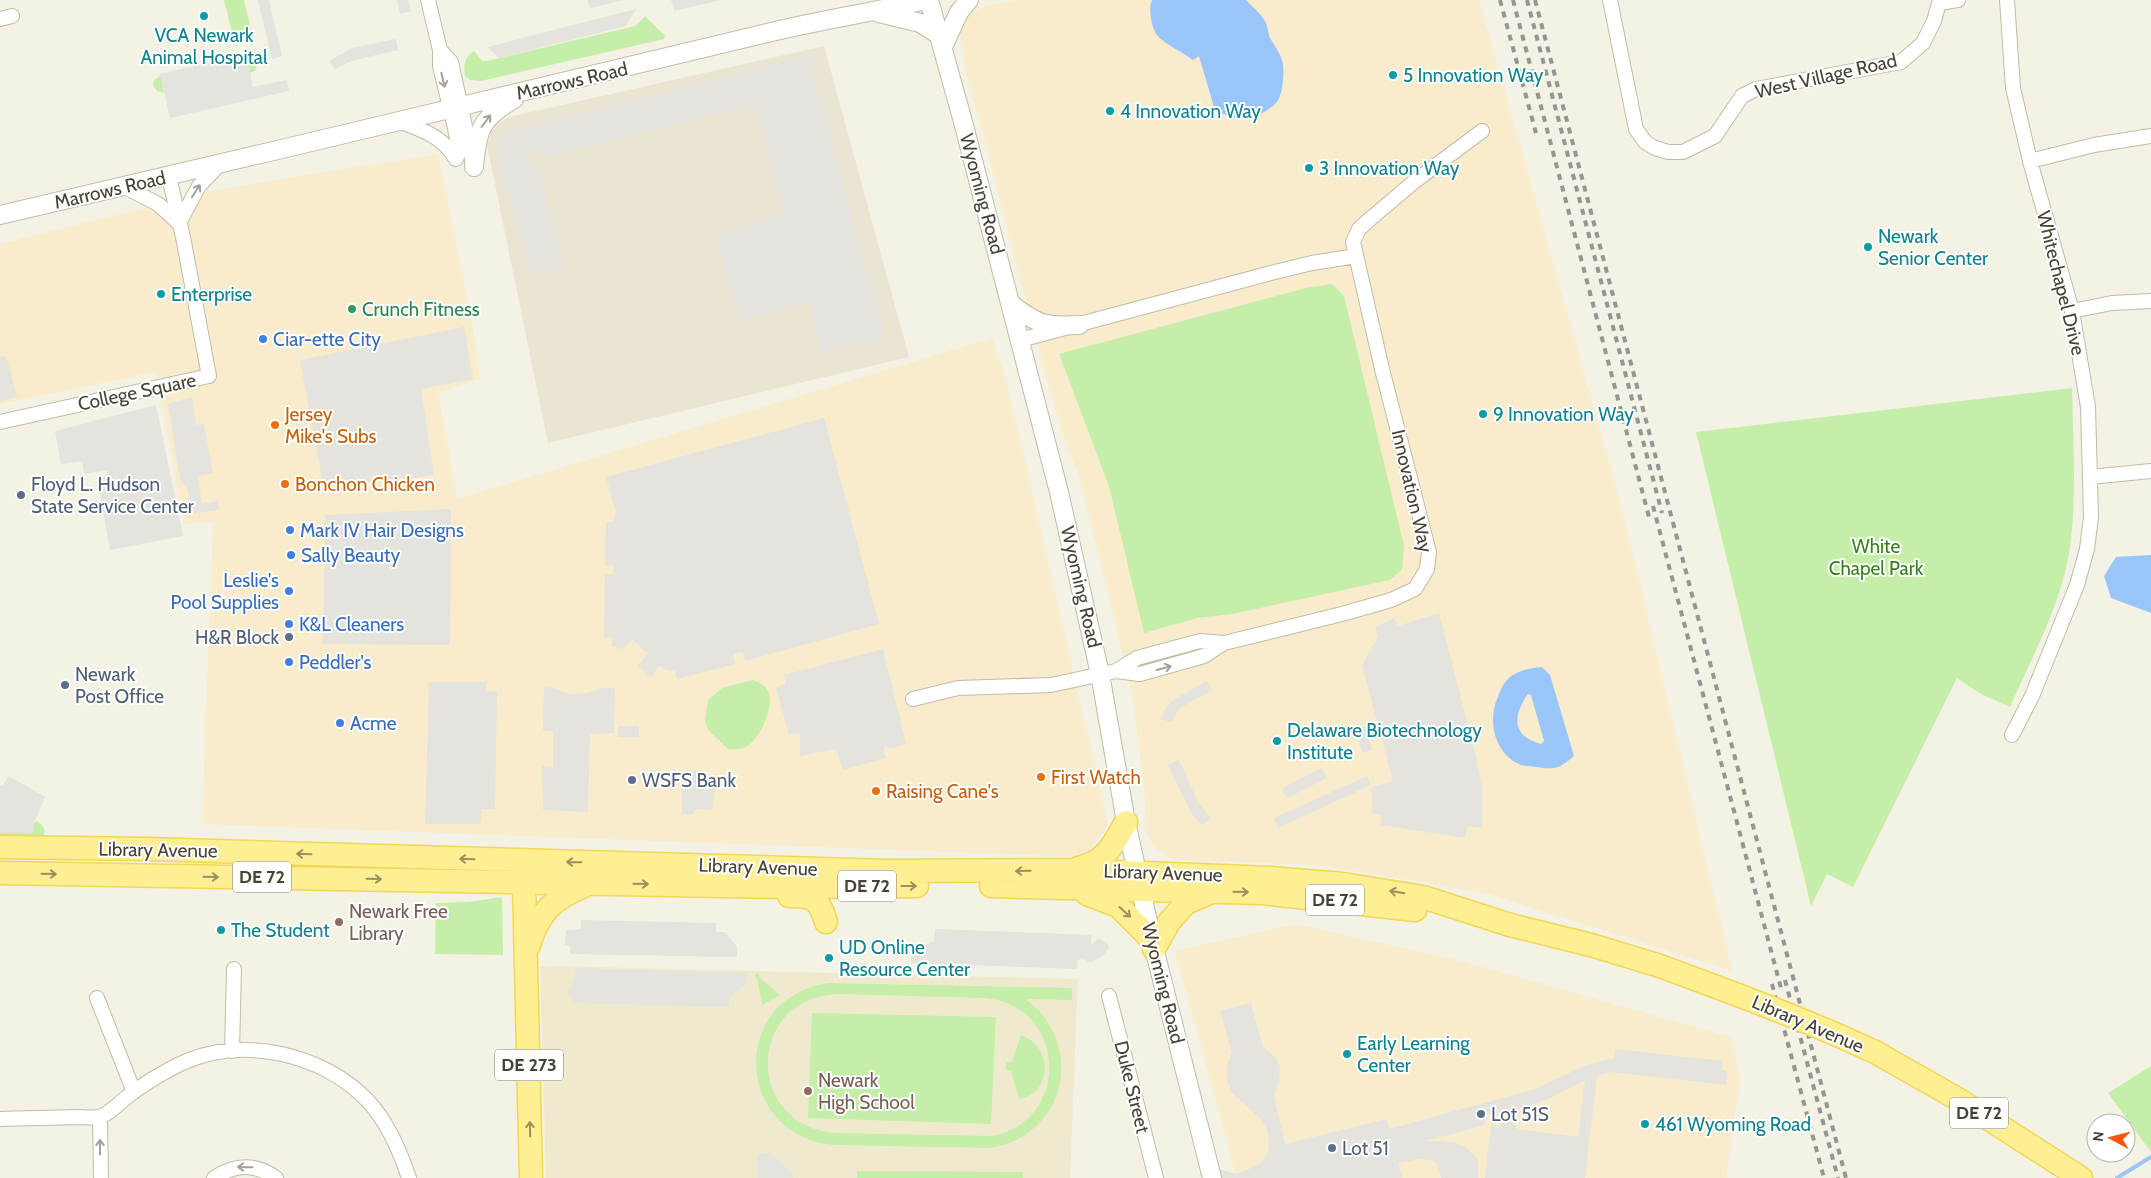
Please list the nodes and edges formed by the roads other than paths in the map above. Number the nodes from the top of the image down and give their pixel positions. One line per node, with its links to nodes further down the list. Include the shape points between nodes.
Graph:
1 (428, 0): 11 (street, via 440,50 451,62)
2 (928, 0): 8 (street, Marrows Road); 9 (street, Wyoming Road)
3 (969, 0): 9 (street)
4 (1610, 0): 7 (street, West Village Road, via 1636,129 1645,142 1668,152 1683,152 1715,136 1742,96 1756,90 1901,62 1923,42 1934,21)
5 (1958, 0): 7 (street)
6 (2007, 0): 15 (street, Whitechapel Drive, via 2013,88)
7 (1938, 1)
8 (880, 7): 9 (street, via 920,23); 10 (street, Marrows Road)
9 (941, 41): 24 (street, Wyoming Road)
10 (525, 92): 11 (street, Marrows Road); 17 (street, one-way to 10, via 479,131 492,114)
11 (455, 108): 12 (street, Marrows Road); 12 (street, via 459,151 456,158 438,137); 17 (street)
12 (399, 121): 16 (street, Marrows Road)
13 (1482, 131): 22 (street, Innovation Way, via 1415,181 1359,229 1353,242)
14 (2151, 136): 15 (street, via 2094,145)
15 (2030, 161): 25 (street, Whitechapel Drive)
16 (219, 165): 18 (street, Marrows Road); 21 (street, Marrows Road, one-way to 16, via 199,186)
17 (474, 167)
18 (169, 177): 19 (street, Marrows Road); 21 (street, College Square)
19 (123, 186): 20 (street, Marrows Road); 21 (street, via 158,204)
20 (0, 215)
21 (180, 223): 28 (street, College Square, via 209,376)
22 (1356, 256): 26 (street, via 1304,265); 31 (street, Innovation Way, via 1429,552 1427,569 1415,589 1391,600 1224,643 1204,656 1140,674)
23 (2151, 301): 25 (street, via 2112,303)
24 (1011, 304): 26 (street, via 1029,317 1052,326); 27 (street, Wyoming Road)
25 (2072, 311): 30 (street, Whitechapel Drive, via 2088,407)
26 (1079, 324): 27 (street)
27 (1020, 340): 31 (street, Wyoming Road)
28 (0, 422)
29 (2151, 471): 30 (street)
30 (2090, 477): 33 (street, Whitechapel Drive, via 2091,518 2077,585 2032,696)
31 (1108, 672): 32 (street, Innovation Way, via 1051,685 958,688); 34 (street, Wyoming Road)
32 (913, 698)
33 (2012, 735)
34 (1126, 822): 38 (main road, via 1101,858); 39 (street, Wyoming Road)
35 (0, 848): 36 (main road, Library Avenue / DE 72, one-way to 35, via 147,849)
36 (516, 861): 38 (main road, Library Avenue / DE 72, one-way to 36); 40 (main road, DE 273)
37 (0, 873): 40 (main road, Library Avenue / DE 72, one-way to 40)
38 (1068, 878): 39 (main road, Library Avenue / DE 72); 43 (main road, Library Avenue / DE 72, one-way to 38); 46 (main road, one-way to 46, via 1118,906)
39 (1139, 881): 44 (main road, Library Avenue / DE 72); 45 (main road, Library Avenue / DE 72, one-way to 39, via 1424,896 1343,884 1270,878); 46 (street, Wyoming Road)
40 (524, 882): 41 (main road, Library Avenue / DE 72); 47 (main road, DE 273)
41 (592, 883): 42 (main road, Library Avenue / DE 72, one-way to 42); 47 (main road, via 550,905 534,930)
42 (685, 885): 43 (main road, Library Avenue / DE 72); 43 (main road, via 720,895 811,898 821,906 826,922 836,903)
43 (876, 886)
44 (1212, 891): 45 (main road, Library Avenue / DE 72, one-way to 45, via 1262,892); 46 (main road, via 1186,903)
45 (1510, 925): 62 (main road, Library Avenue / DE 72, bridge, via 1657,965 1757,1002 1875,1052 1956,1098)
46 (1153, 945): 61 (street, Wyoming Road)
47 (526, 952): 59 (main road, DE 273, one-way to 47)
48 (234, 969): 51 (street)
49 (1109, 996): 60 (street, Duke Street)
50 (97, 998): 52 (street)
51 (232, 1051): 52 (street, via 181,1063); 58 (street, via 273,1052 296,1058 326,1069 355,1089 382,1118)
52 (134, 1092): 53 (street)
53 (100, 1116): 54 (street); 55 (street, one-way to 53)
54 (0, 1119)
55 (101, 1178)
56 (214, 1178): 57 (street, one-way to 56, via 247,1166 234,1167)
57 (276, 1178)
58 (409, 1178)
59 (530, 1178)
60 (1156, 1178)
61 (1212, 1178)
62 (2081, 1178)

